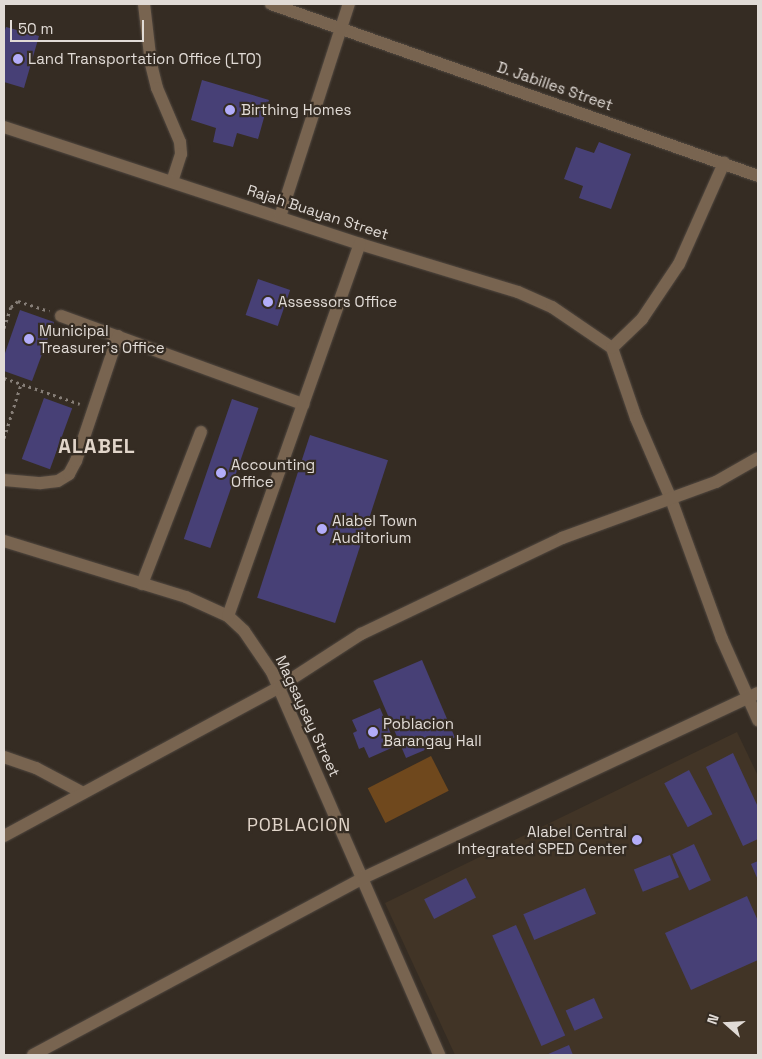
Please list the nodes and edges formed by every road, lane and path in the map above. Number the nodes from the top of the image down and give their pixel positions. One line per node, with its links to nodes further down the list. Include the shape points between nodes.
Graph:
1 (144, 4): 8 (street, via 149,55 157,88 180,142)
2 (271, 4): 4 (street, D. Jabilles Street)
3 (349, 4): 4 (street)
4 (340, 28): 6 (street, D. Jabilles Street); 9 (street)
5 (4, 127): 8 (street, Rajah Buayan Street)
6 (724, 163): 7 (street, D. Jabilles Street); 14 (street, via 674,272 642,319)
7 (758, 176)
8 (172, 182): 9 (street, Rajah Buayan Street)
9 (280, 217): 10 (street, Rajah Buayan Street)
10 (360, 244): 14 (street, Rajah Buayan Street, via 518,292 552,307); 17 (street)
11 (61, 316): 12 (path, via 18,301 11,307); 13 (street)
12 (4, 328)
13 (118, 336): 17 (street); 18 (street)
14 (612, 348): 23 (street, via 636,418)
15 (4, 378): 16 (path)
16 (22, 384): 18 (path); 20 (path)
17 (303, 404): 26 (street)
18 (93, 408): 22 (street, via 69,474 58,481 41,484)
19 (200, 432): 25 (street)
20 (4, 438)
21 (758, 458): 23 (street, via 716,482)
22 (4, 480)
23 (671, 499): 27 (street, via 562,538 361,634); 28 (street, via 722,639)
24 (4, 541): 25 (street, Magsaysay Street)
25 (142, 584): 26 (street, Magsaysay Street, via 193,600)
26 (228, 616): 27 (street, Magsaysay Street, via 258,650)
27 (279, 687): 31 (street); 33 (street, Magsaysay Street)
28 (753, 696): 29 (street); 33 (street)
29 (758, 720)
30 (4, 758): 31 (street, via 36,768)
31 (83, 793): 32 (street)
32 (4, 836)
33 (363, 878): 34 (street); 35 (street, Magsaysay Street)
34 (33, 1055)
35 (439, 1055)

